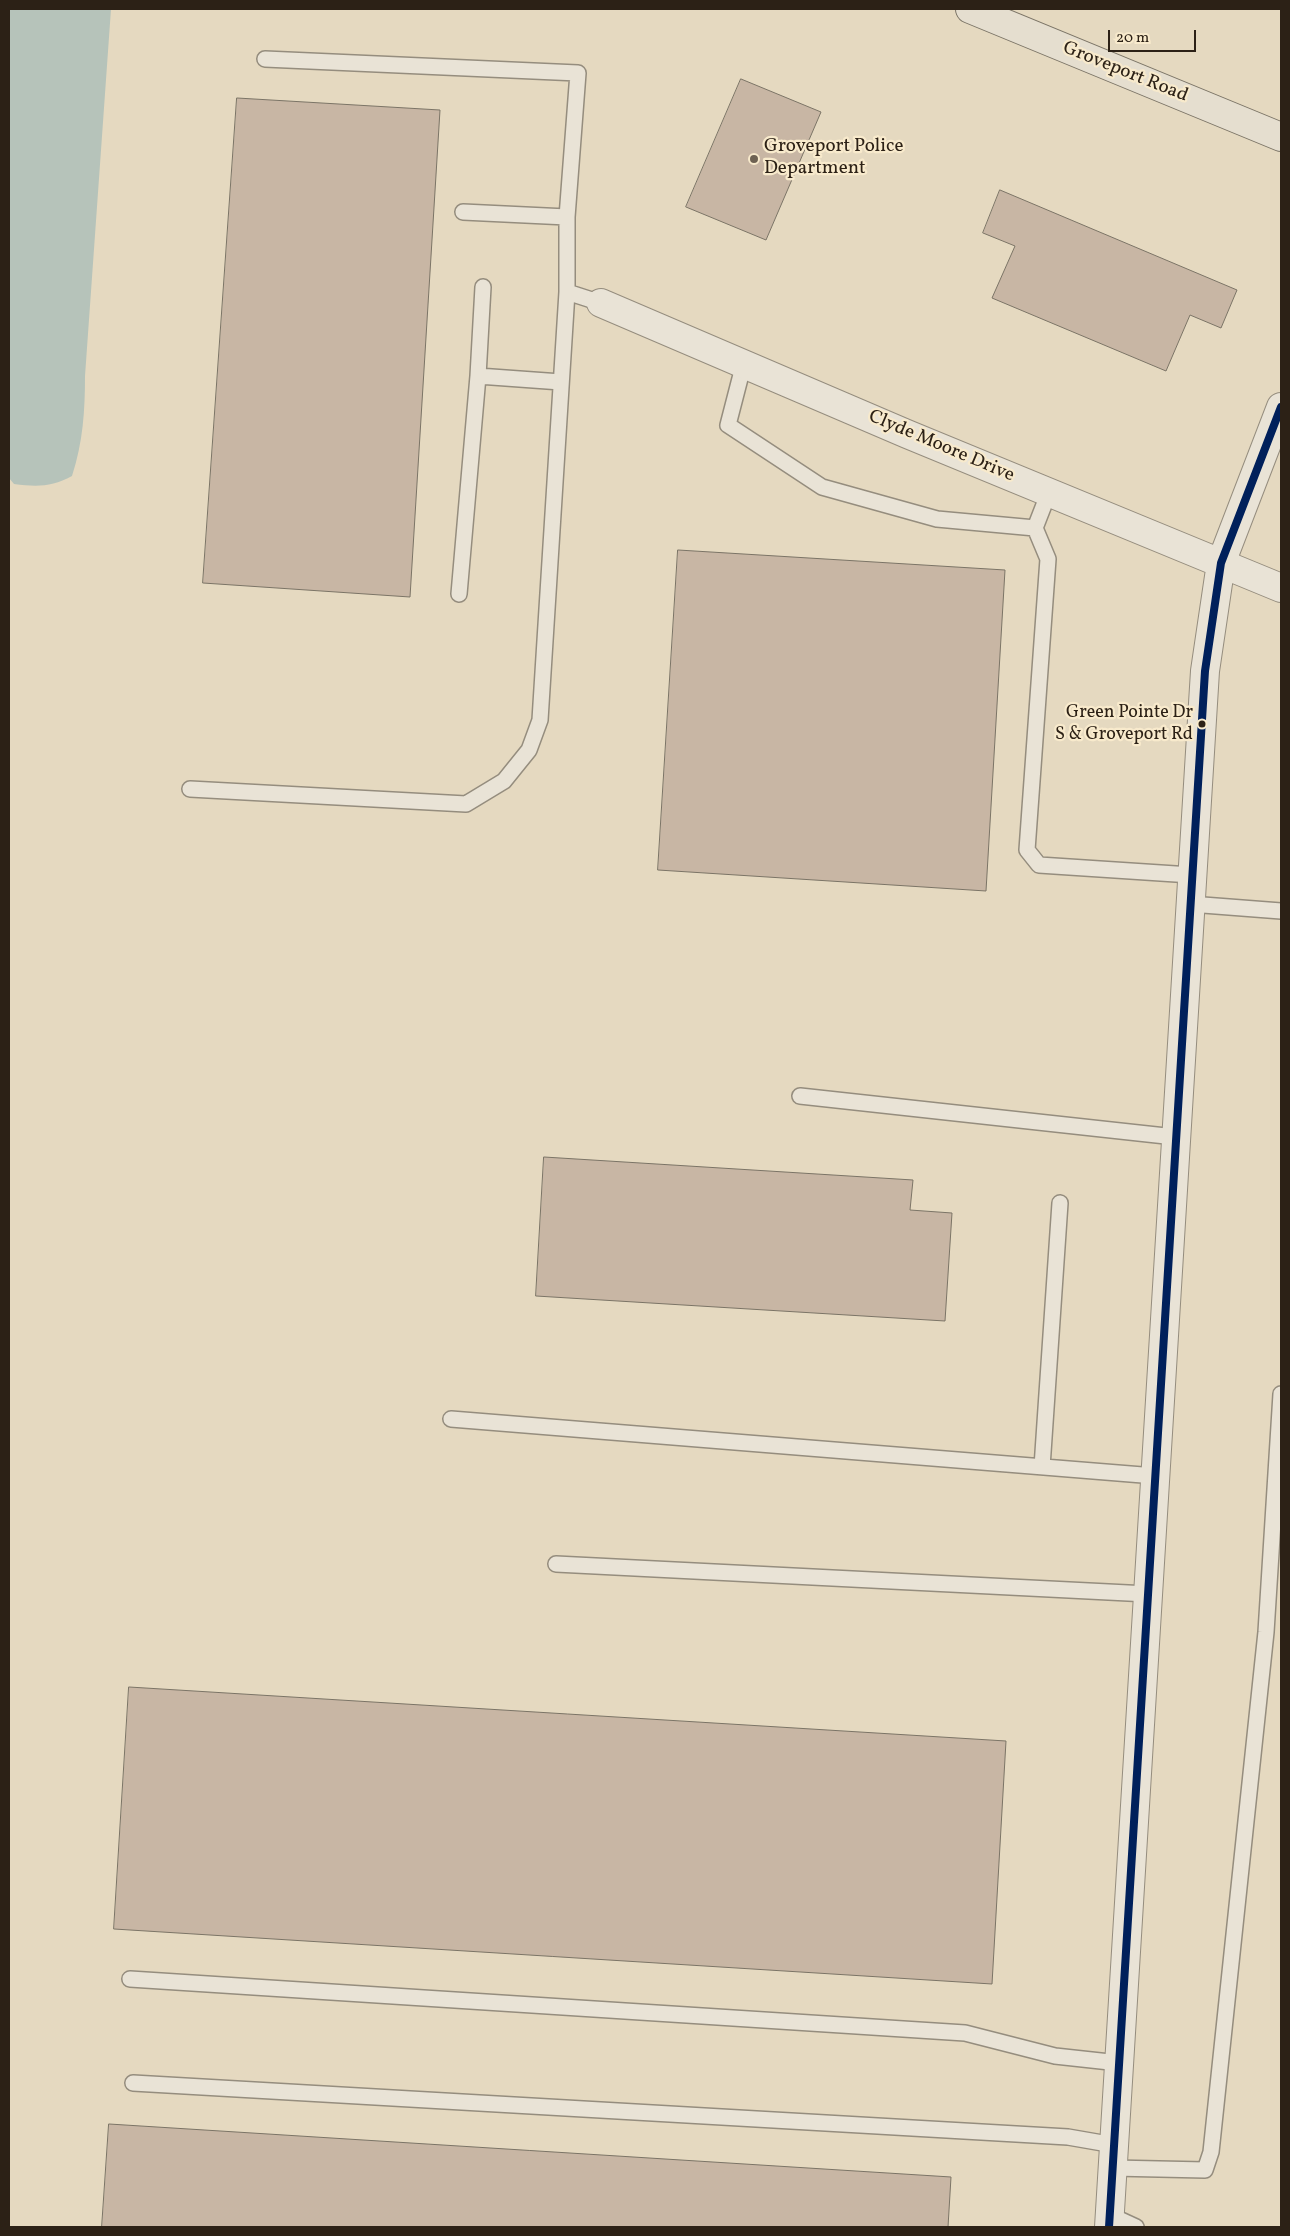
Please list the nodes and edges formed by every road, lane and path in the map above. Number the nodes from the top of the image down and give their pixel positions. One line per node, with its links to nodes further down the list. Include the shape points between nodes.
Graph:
1 (970, 9): 3 (main road, Groveport Road)
2 (265, 59): 5 (lane, via 578,74)
3 (1281, 137)
4 (463, 212): 5 (lane)
5 (567, 217): 7 (lane)
6 (483, 288): 10 (lane)
7 (567, 292): 8 (lane); 11 (lane)
8 (601, 303): 9 (street, Clyde Moore Drive)
9 (744, 363): 13 (street, Clyde Moore Drive); 14 (lane, via 728,425 822,487 937,519)
10 (478, 376): 11 (lane); 17 (lane)
11 (561, 382): 18 (lane, via 540,720 529,750 504,781 466,804)
12 (1281, 407): 15 (street)
13 (1049, 492): 14 (lane); 15 (street, Clyde Moore Drive)
14 (1035, 528): 19 (lane, via 1048,559 1027,850 1039,865)
15 (1221, 563): 16 (street, Clyde Moore Drive); 19 (street, via 1205,671)
16 (1281, 588)
17 (459, 594)
18 (190, 789)
19 (1191, 875): 20 (street)
20 (1190, 904): 21 (lane); 23 (street)
21 (1281, 911)
22 (800, 1096): 23 (lane)
23 (1175, 1137): 28 (street)
24 (1060, 1203): 27 (lane)
25 (1281, 1394): 34 (lane, via 1266,1632 1211,2152 1205,2170)
26 (451, 1419): 27 (lane)
27 (1042, 1467): 28 (lane)
28 (1155, 1476): 30 (street)
29 (556, 1564): 30 (lane)
30 (1148, 1594): 32 (street)
31 (130, 1979): 32 (lane, via 965,2033 1055,2056)
32 (1119, 2063): 34 (street)
33 (133, 2083): 34 (lane, via 1058,2136)
34 (1113, 2156): 35 (street)
35 (1109, 2221): 36 (lane)
36 (1136, 2227)

